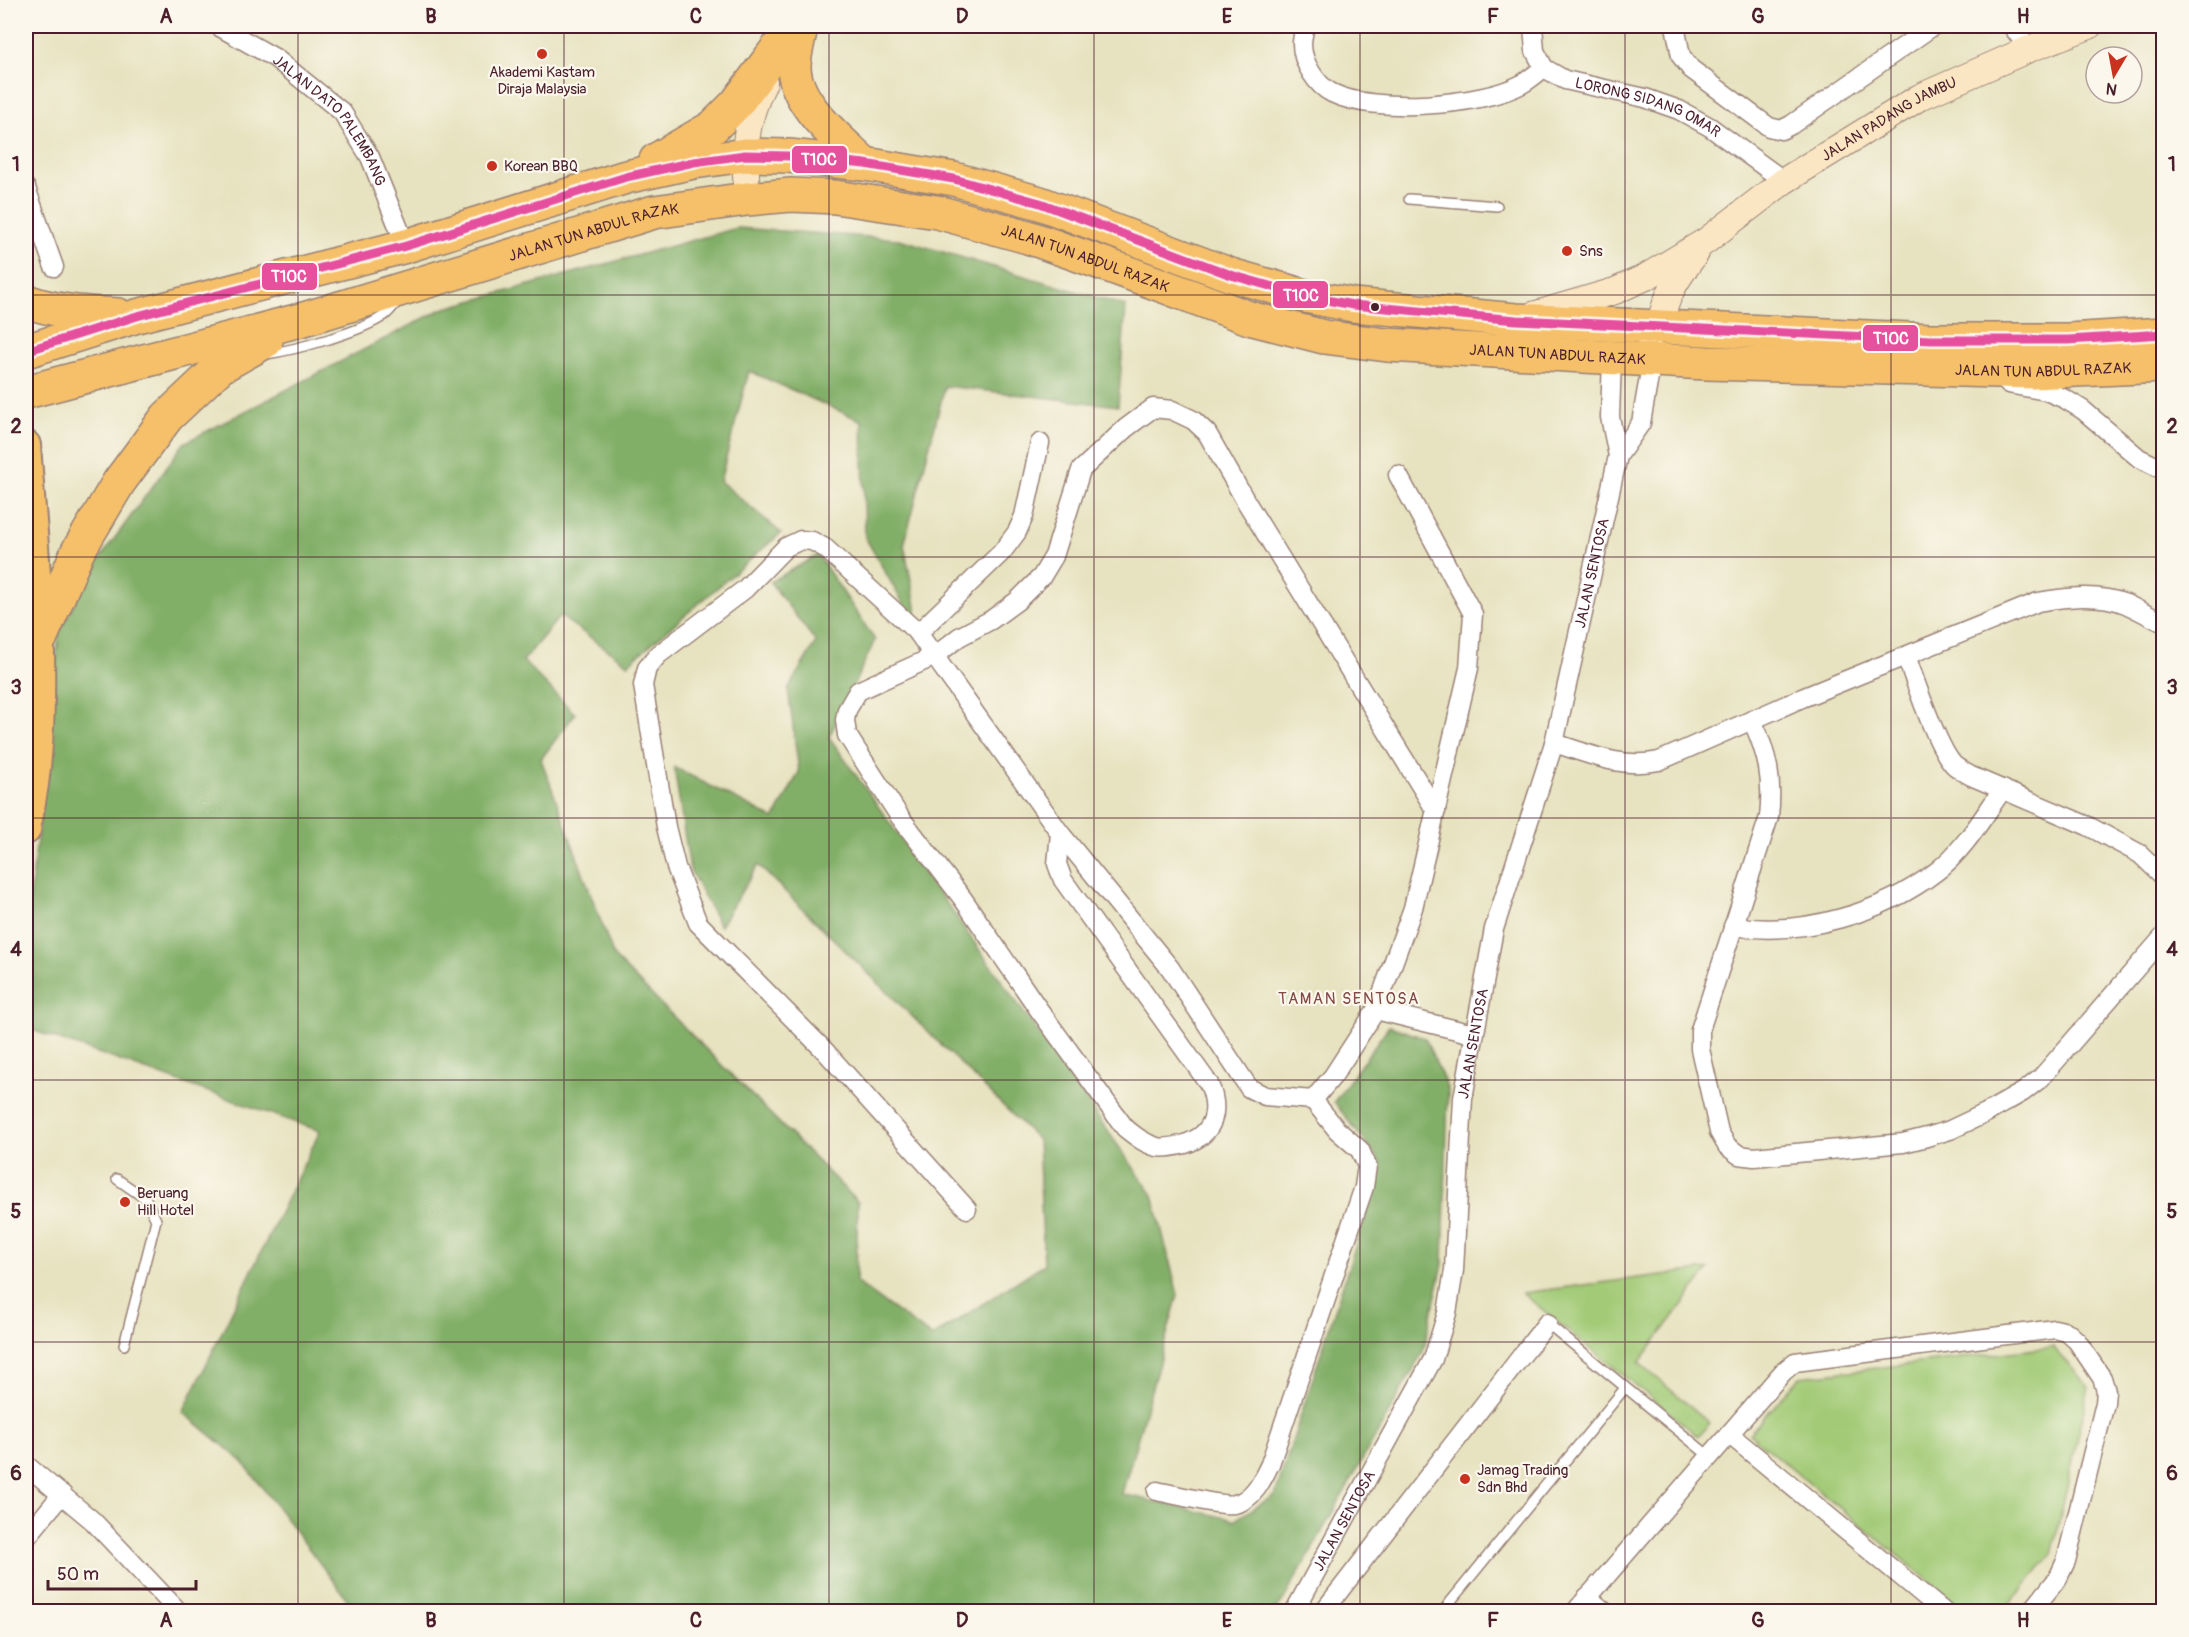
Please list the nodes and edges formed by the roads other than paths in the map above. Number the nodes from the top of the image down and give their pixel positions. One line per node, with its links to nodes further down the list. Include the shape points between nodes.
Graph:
1 (218, 26): 20 (street, JALAN DATO PALEMBANG, via 275,58 342,112 370,157)
2 (1305, 26): 10 (street, via 1302,46 1311,73 1330,92 1354,101 1431,104 1482,97 1521,84)
3 (1533, 26): 10 (street, via 1535,51)
4 (1675, 26): 5 (street, via 1681,56 1691,69 1769,127 1781,130)
5 (1933, 26)
6 (2012, 26): 9 (street)
7 (2089, 26): 9 (street, JALAN PADANG JAMBU)
8 (794, 29): 11 (street, via 751,109); 12 (highway, via 798,85 815,114); 13 (highway, via 736,104 713,127)
9 (2029, 49): 14 (street, JALAN PADANG JAMBU, via 1920,97)
10 (1544, 68): 14 (street, LORONG SIDANG OMAR, via 1565,81 1645,98 1679,110 1710,127)
11 (745, 155): 12 (highway, JALAN TUN ABDUL RAZAK); 13 (highway, JALAN TUN ABDUL RAZAK); 16 (street)
12 (865, 164): 26 (highway, JALAN TUN ABDUL RAZAK, via 954,179 1040,203 1231,275 1305,296 1353,305)
13 (626, 177): 20 (highway, JALAN TUN ABDUL RAZAK)
14 (1784, 181): 19 (street, JALAN PADANG JAMBU)
15 (26, 188): 21 (street)
16 (747, 198): 22 (highway, JALAN TUN ABDUL RAZAK, via 654,212); 32 (highway, JALAN TUN ABDUL RAZAK, via 836,197 937,212 1028,237 1249,318 1324,337 1387,345)
17 (1409, 199): 18 (lane)
18 (1497, 206)
19 (1706, 241): 26 (street, JALAN PADANG JAMBU, via 1615,291); 28 (street, JALAN PADANG JAMBU, via 1673,285)
20 (406, 246): 24 (highway, JALAN TUN ABDUL RAZAK)
21 (54, 267)
22 (412, 286): 25 (highway, JALAN TUN ABDUL RAZAK); 31 (lane, via 386,314 365,325 286,351)
23 (26, 301): 24 (highway, via 69,312)
24 (137, 316): 30 (highway, JALAN TUN ABDUL RAZAK)
25 (304, 319): 31 (highway); 36 (highway, JALAN TUN ABDUL RAZAK)
26 (1516, 320): 27 (highway, JALAN TUN ABDUL RAZAK)
27 (1622, 326): 28 (highway, JALAN TUN ABDUL RAZAK); 33 (street, via 1647,337 1653,348)
28 (1659, 327): 29 (highway, JALAN TUN ABDUL RAZAK, via 1931,339 2068,340)
29 (2163, 334)
30 (26, 351)
31 (236, 358): 44 (highway, via 220,367 167,417 119,482 78,551)
32 (1612, 358): 33 (highway, JALAN TUN ABDUL RAZAK); 39 (street, JALAN SENTOSA, via 1610,417)
33 (1652, 360): 35 (highway, JALAN TUN ABDUL RAZAK); 39 (street, JALAN SENTOSA, via 1641,423)
34 (2163, 366): 35 (highway, JALAN TUN ABDUL RAZAK, via 2033,372)
35 (1922, 368): 40 (street, via 2046,391 2083,410 2139,458)
36 (26, 392)
37 (1040, 443): 43 (street, via 1017,532 1002,552)
38 (26, 445): 44 (main road)
39 (1618, 456): 48 (street, JALAN SENTOSA)
40 (2163, 470)
41 (1398, 475): 50 (street, via 1473,614 1469,668)
42 (2163, 623): 46 (street, via 2124,604 2068,597 2038,602)
43 (918, 633): 45 (street); 60 (street, via 825,548 801,540 786,547 745,589 658,655 647,668 643,685 666,827 676,867 698,923 825,1051)
44 (40, 639): 51 (main road, via 40,716)
45 (935, 656): 50 (street, via 1017,601 1042,576 1054,556 1081,470 1153,408 1172,410 1193,420 1207,433); 52 (street); 52 (street, via 858,691 847,710 847,735 900,817 1125,1128 1160,1148 1194,1141 1208,1130 1212,1121 1214,1095 1063,880 1057,864)
46 (1906, 656): 47 (street); 49 (street, via 1933,726 1954,765)
47 (1752, 720): 48 (street, via 1659,761 1641,765 1623,764); 54 (street, via 1770,768 1769,817)
48 (1554, 743): 57 (street, JALAN SENTOSA, via 1494,929)
49 (2003, 789): 53 (street, via 2088,826 2140,854); 54 (street, via 1962,846 1937,871 1865,912 1793,927)
50 (1436, 811): 56 (street, via 1413,908)
51 (26, 830)
52 (1060, 832): 58 (street, via 1170,968 1249,1089 1265,1096)
53 (2163, 877)
54 (1733, 926): 55 (street, via 1700,1030 1700,1049 1719,1132 1739,1155 1754,1157 1904,1143 1950,1130 1995,1108 2042,1078)
55 (2163, 936)
56 (1376, 1010): 57 (street); 58 (street, via 1334,1076)
57 (1473, 1034): 71 (street, JALAN SENTOSA, via 1463,1098 1454,1270 1433,1359)
58 (1313, 1100): 67 (street, via 1337,1130 1360,1150 1367,1166 1364,1186 1270,1464 1261,1483 1246,1499 1233,1505)
59 (117, 1179): 62 (lane, via 146,1199 156,1220)
60 (967, 1209)
61 (1547, 1323): 63 (lane); 73 (street)
62 (124, 1345)
63 (1625, 1388): 65 (lane); 74 (lane)
64 (1729, 1434): 65 (street); 77 (street); 78 (street, via 1795,1362 2055,1329 2067,1332 2102,1378 2105,1403 2067,1561)
65 (1709, 1456): 70 (street)
66 (26, 1465): 68 (street)
67 (1157, 1491)
68 (62, 1494): 69 (street); 72 (street)
69 (26, 1538)
70 (1587, 1597): 75 (street); 76 (street)
71 (1300, 1609)
72 (179, 1611)
73 (1323, 1611)
74 (1442, 1611)
75 (1575, 1611)
76 (1605, 1611)
77 (1944, 1611)
78 (2031, 1611)

